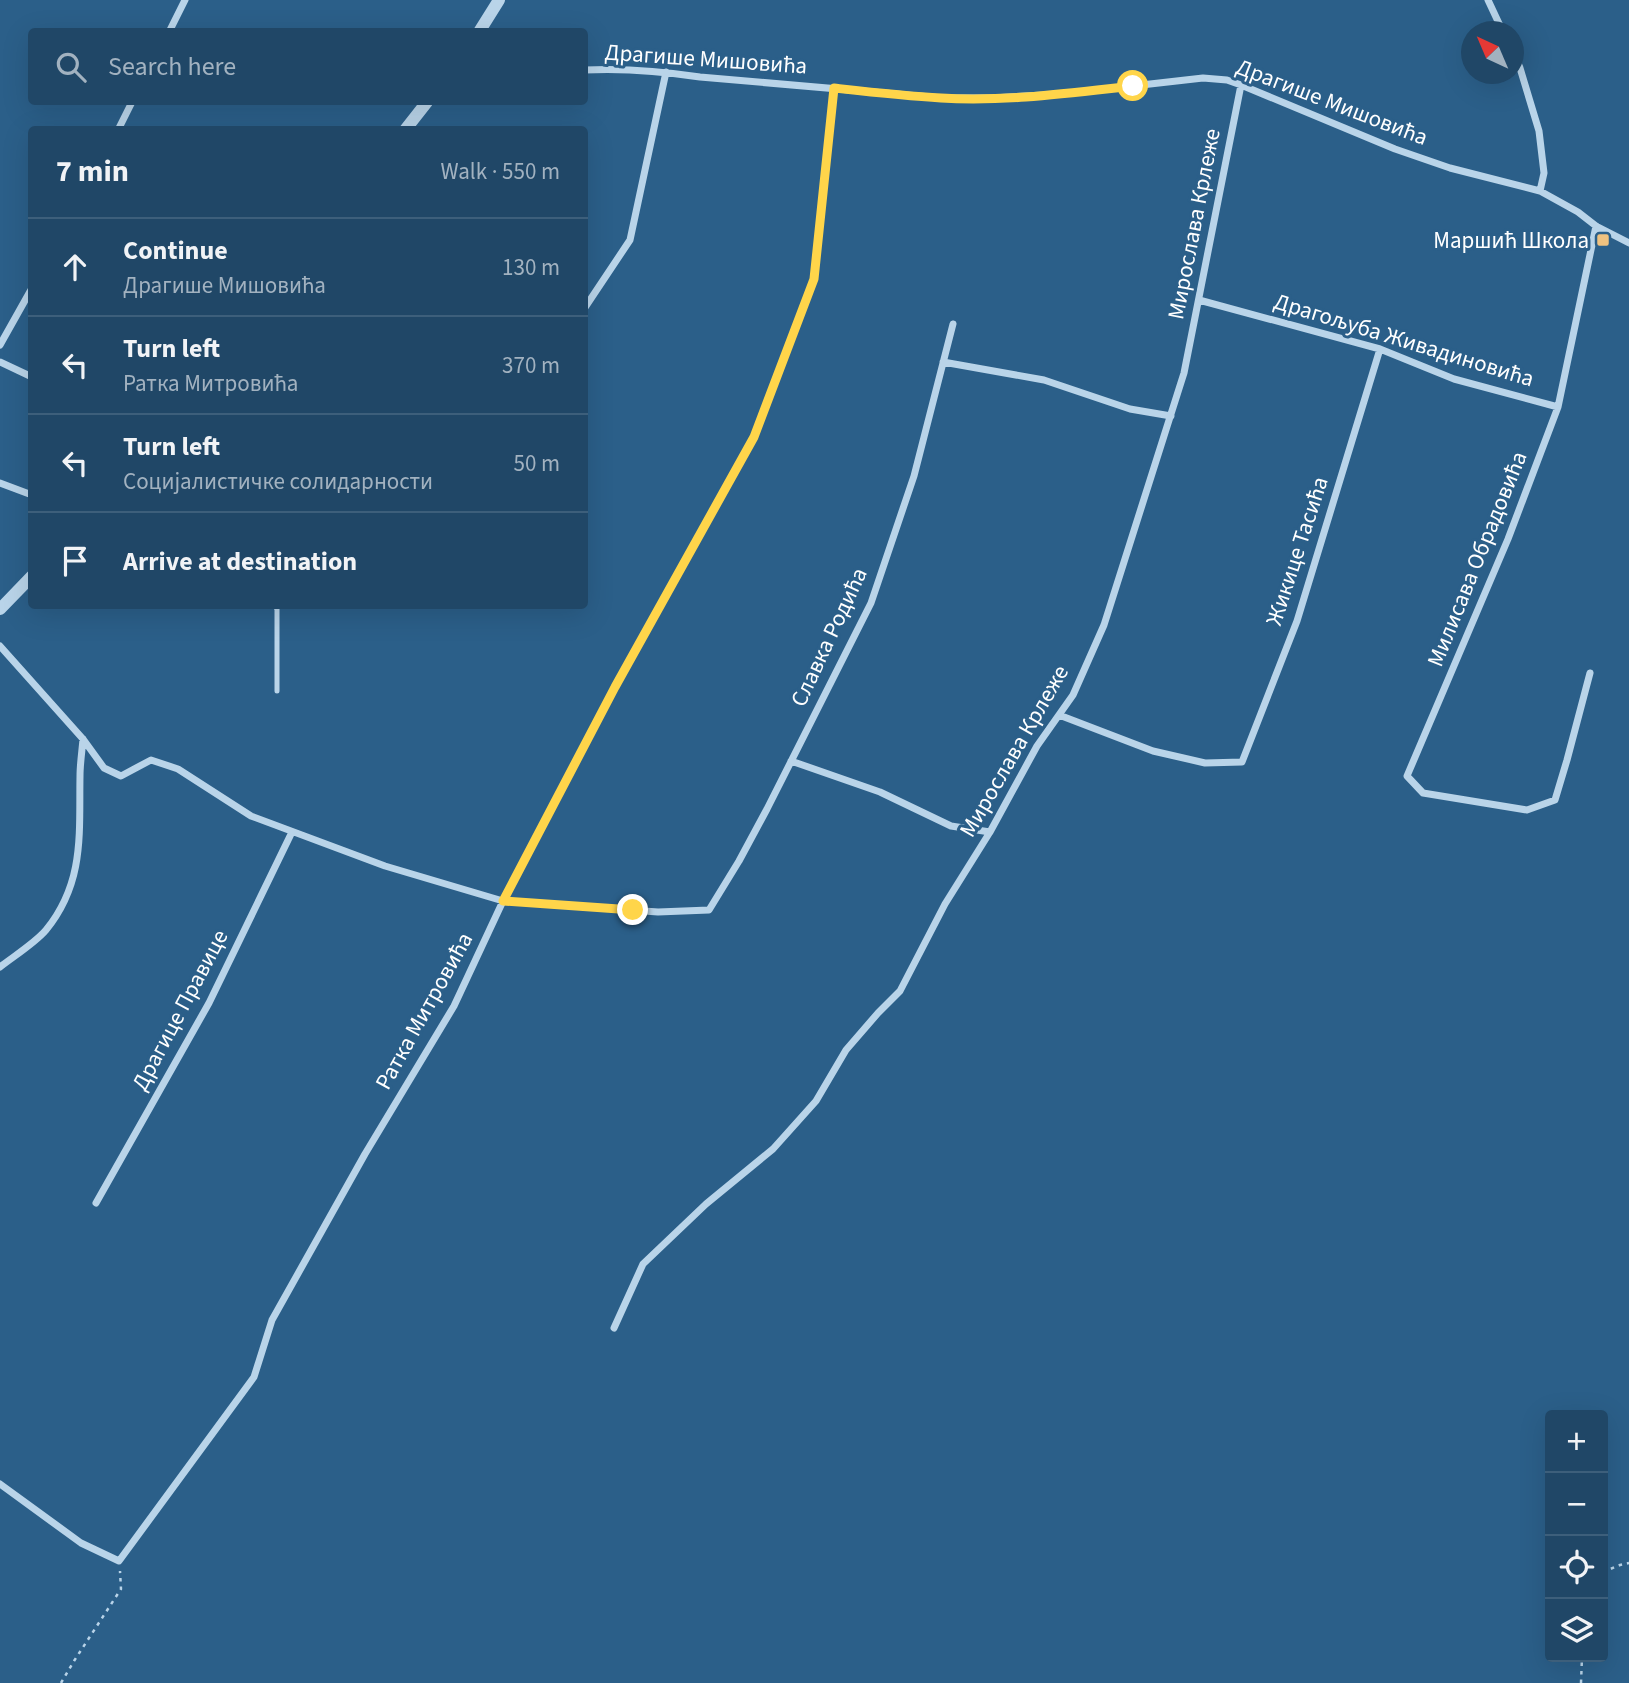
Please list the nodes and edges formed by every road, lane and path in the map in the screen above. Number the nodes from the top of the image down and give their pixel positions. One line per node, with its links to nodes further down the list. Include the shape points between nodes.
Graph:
1 (186, 0): 5 (street)
2 (499, 0): 6 (street)
3 (1489, 1): 4 (street)
4 (1498, 21)
5 (171, 28)
6 (482, 28)
7 (588, 70): 8 (street, Драгише Мишовића)
8 (666, 72): 11 (street, Драгише Мишовића); 21 (street, via 630,240)
9 (1524, 81): 16 (street, via 1539,131 1544,173)
10 (1241, 85): 11 (street, Драгише Мишовића, via 1203,78 992,98); 16 (street, Драгише Мишовића, via 1395,149); 20 (street, Мирослава Крлеже)
11 (834, 88): 43 (street, Ратка Митровића, via 814,279 754,437)
12 (130, 105): 14 (street)
13 (425, 105): 15 (street)
14 (120, 126)
15 (408, 126)
16 (1540, 191): 17 (street, Драгише Мишовића)
17 (1596, 226): 18 (street, Драгише Мишовића); 28 (street, Милисава Обрадовића)
18 (1629, 243)
19 (28, 295): 23 (street)
20 (1199, 300): 24 (street, Драгољуба Живадиновића); 29 (street, Мирослава Крлеже)
21 (588, 303)
22 (953, 324): 26 (street, Славка Родића)
23 (0, 345)
24 (1380, 349): 28 (street, Драгољуба Живадиновића, via 1454,379); 38 (street, Жикице Тасића, via 1297,621 1242,762 1205,763 1153,751)
25 (0, 362): 27 (street)
26 (943, 362): 29 (street, via 1044,380 1130,409); 40 (street, Славка Родића, via 914,476 871,603)
27 (28, 375)
28 (1558, 407): 36 (street, Милисава Обрадовића, via 1508,539 1407,776 1423,793 1527,810 1555,800)
29 (1171, 416): 38 (street, Мирослава Крлеже, via 1104,625 1073,695)
30 (0, 482): 31 (street)
31 (28, 493)
32 (28, 580): 33 (street)
33 (0, 609)
34 (276, 609): 37 (lane)
35 (0, 646): 39 (street)
36 (1590, 673)
37 (276, 691)
38 (1059, 715): 41 (street, Мирослава Крлеже)
39 (83, 739): 42 (street, via 104,768 121,776 151,760 178,769 251,816); 44 (street, via 76,869 61,909 44,932)
40 (791, 761): 41 (street, via 880,792 951,827); 43 (street, Славка Родића, via 709,910 658,912)
41 (990, 831): 46 (street, Мирослава Крлеже, via 900,991 846,1050 816,1101 773,1149 643,1264)
42 (292, 832): 43 (street); 45 (street, Драгице Правице, via 209,1003)
43 (503, 901): 48 (street, Ратка Митровића, via 454,1006 272,1320 254,1377)
44 (0, 967)
45 (96, 1203)
46 (614, 1328)
47 (0, 1484): 48 (street, via 81,1543)
48 (120, 1561): 52 (path, via 121,1589)
49 (1629, 1563): 50 (path)
50 (1608, 1570)
51 (1582, 1662): 53 (path)
52 (61, 1683)
53 (1581, 1683)

